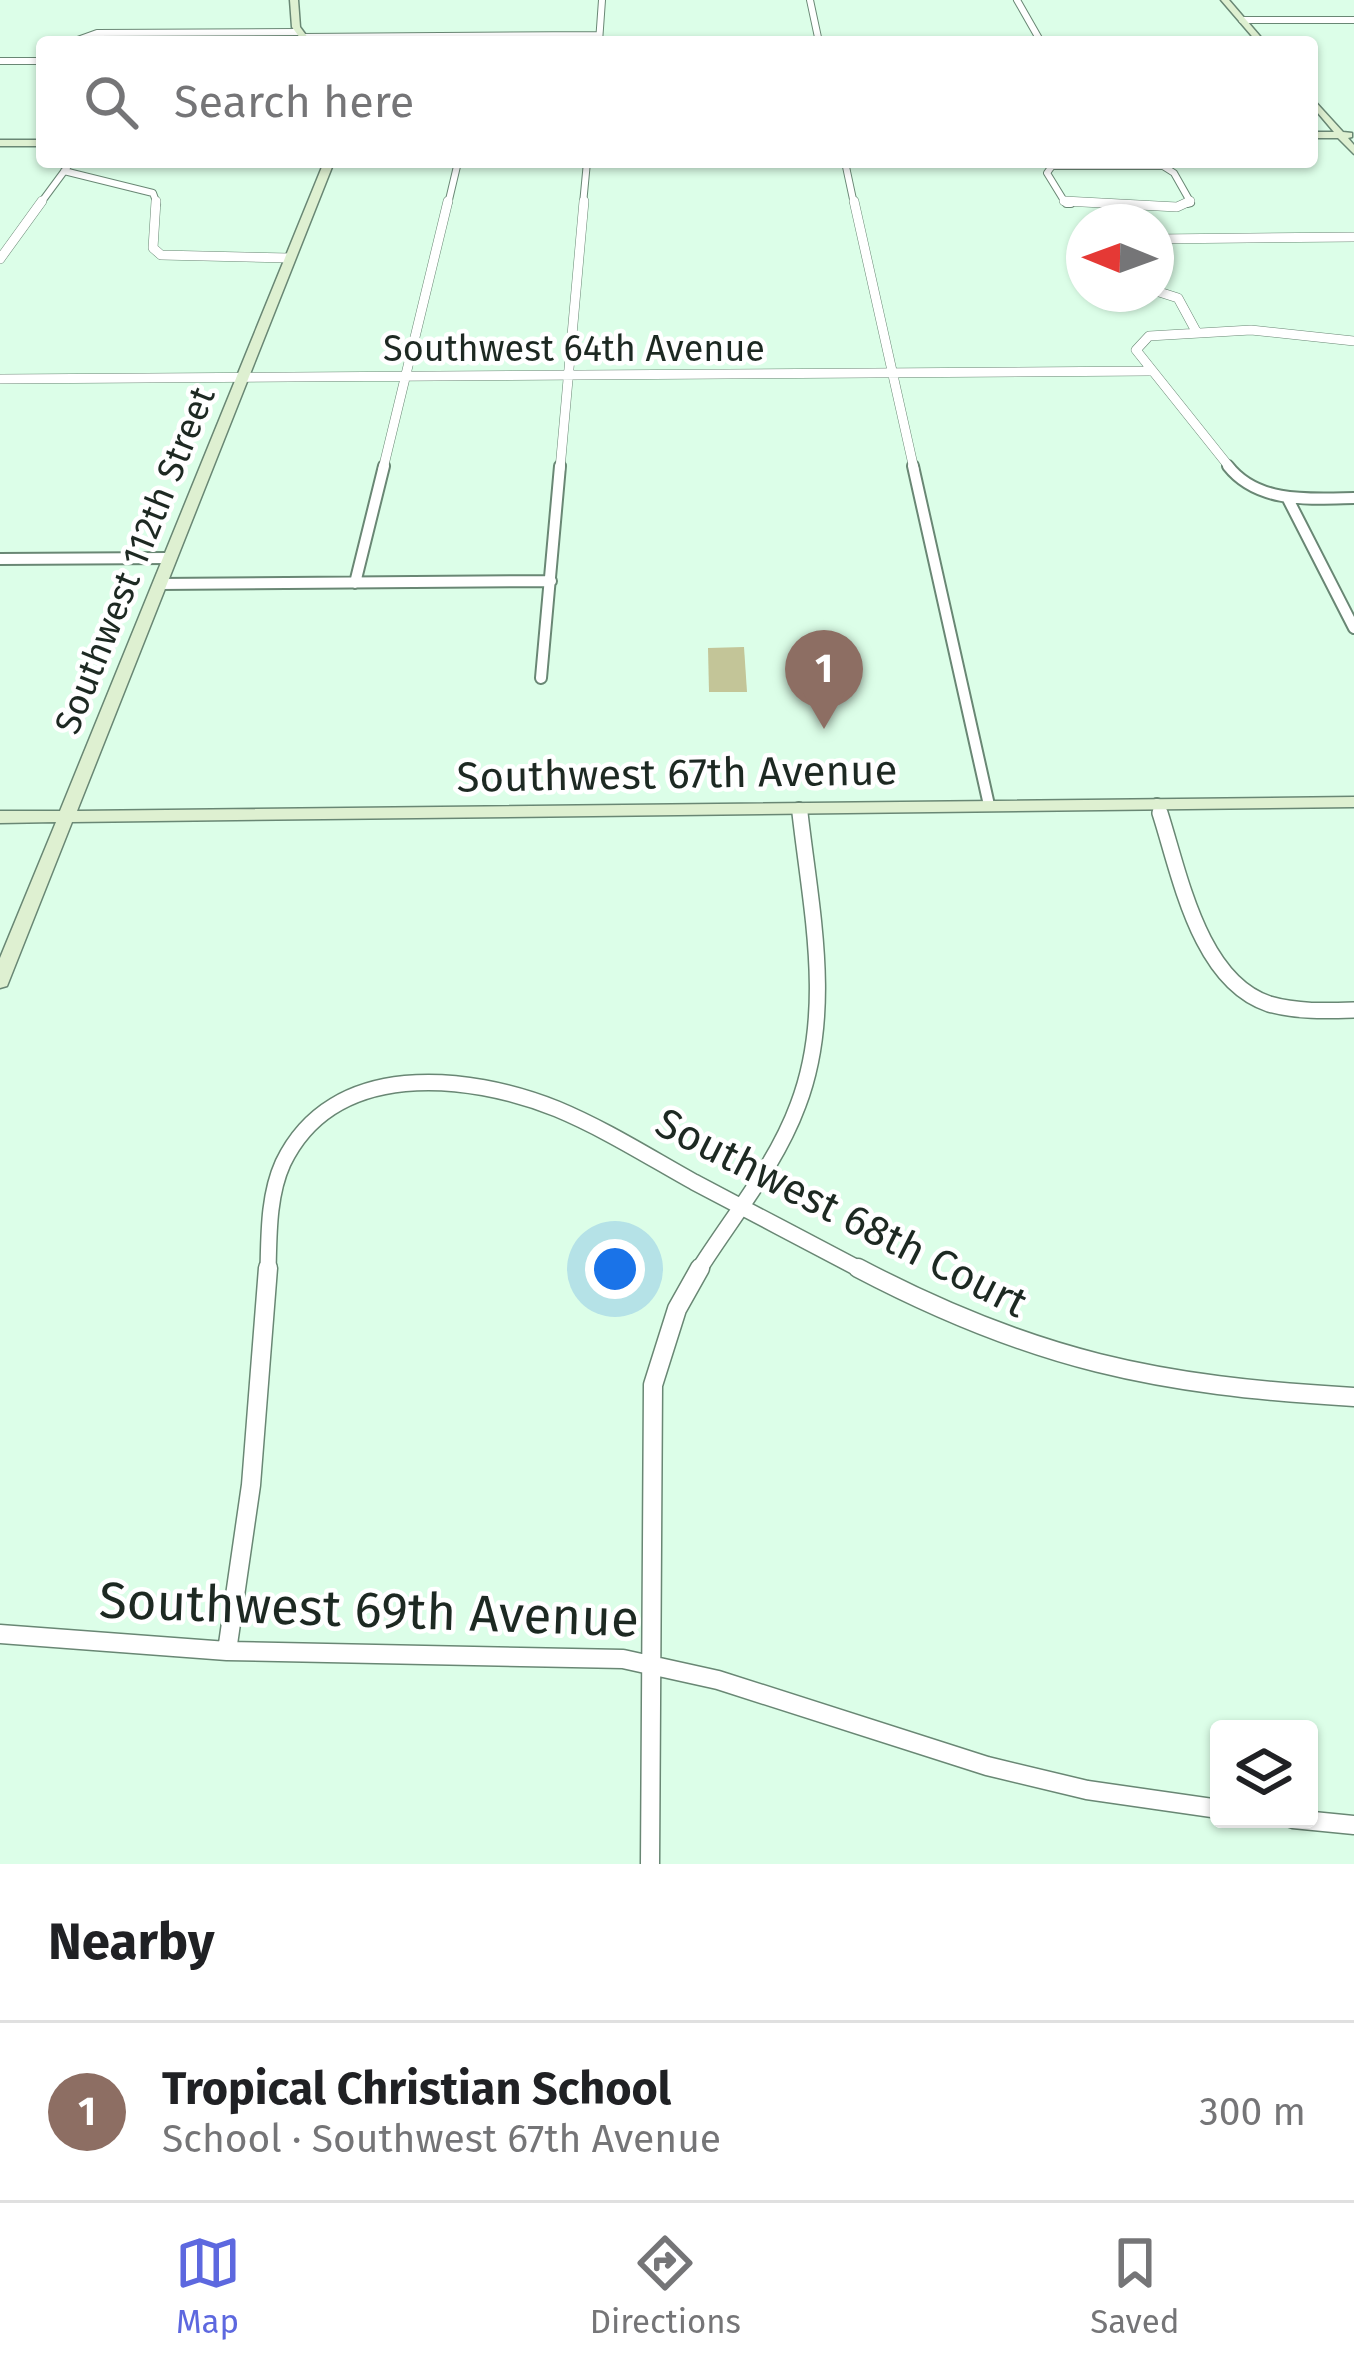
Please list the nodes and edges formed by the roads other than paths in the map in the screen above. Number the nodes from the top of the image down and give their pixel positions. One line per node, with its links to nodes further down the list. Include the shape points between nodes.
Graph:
1 (294, 0): 10 (main road)
2 (602, 0): 11 (street)
3 (810, 0): 12 (street)
4 (1017, 0): 13 (street)
5 (1226, 0): 6 (main road)
6 (1242, 20): 7 (street); 14 (main road)
7 (1354, 20)
8 (81, 36): 9 (street)
9 (229, 36)
10 (302, 36)
11 (599, 36)
12 (819, 36)
13 (1038, 36)
14 (1256, 36)
15 (36, 61): 16 (street)
16 (0, 62)
17 (1318, 108): 19 (main road)
18 (1318, 135): 19 (main road)
19 (1341, 135): 20 (main road); 23 (main road)
20 (1354, 135)
21 (0, 143): 22 (main road)
22 (36, 143)
23 (1354, 151)
24 (66, 168): 31 (street)
25 (327, 168): 37 (main road, Southwest 112th Street)
26 (457, 168): 45 (street)
27 (586, 168): 44 (street)
28 (846, 168): 43 (street)
29 (1049, 168): 32 (street)
30 (1166, 168): 33 (street, via 1190,205)
31 (64, 171): 36 (street); 37 (street, via 153,193 153,248 161,255)
32 (1066, 204)
33 (1174, 206)
34 (1354, 237): 35 (street)
35 (1174, 239)
36 (5, 246): 38 (street)
37 (290, 258): 46 (main road, Southwest 112th Street)
38 (0, 260)
39 (1174, 297): 40 (street)
40 (1196, 333): 41 (street); 42 (street, via 1141,340 1136,350)
41 (1354, 341)
42 (1149, 371): 43 (street, Southwest 64th Avenue); 49 (street, via 1239,480)
43 (894, 373): 44 (street, Southwest 64th Avenue); 59 (street)
44 (568, 375): 45 (street, Southwest 64th Avenue); 52 (street)
45 (406, 376): 46 (street, Southwest 64th Avenue); 53 (street)
46 (242, 377): 47 (street, Southwest 64th Avenue); 50 (main road, Southwest 112th Street)
47 (0, 379)
48 (1354, 498): 49 (street)
49 (1288, 499): 55 (street)
50 (170, 558): 51 (street); 54 (main road, Southwest 112th Street)
51 (0, 559)
52 (551, 581): 53 (street); 56 (street)
53 (355, 583): 54 (street)
54 (159, 584): 61 (main road, Southwest 112th Street)
55 (1354, 628)
56 (542, 678)
57 (1354, 802): 58 (main road, Southwest 67th Avenue)
58 (1157, 804): 59 (main road, Southwest 67th Avenue); 64 (street, via 1210,956 1231,982 1266,1003 1301,1011)
59 (989, 805): 60 (main road, Southwest 67th Avenue)
60 (799, 808): 61 (main road, Southwest 67th Avenue); 65 (street, via 816,1042 795,1113)
61 (68, 816): 62 (main road, Southwest 67th Avenue); 63 (main road, Southwest 112th Street)
62 (0, 817)
63 (0, 981)
64 (1354, 1010)
65 (739, 1204): 66 (street, Southwest 68th Court, via 942,1310 1061,1357 1214,1388); 68 (street, Southwest 68th Court, via 572,1115 492,1089 374,1087 314,1120 287,1154 273,1201 254,1471); 69 (street, via 698,1263 656,1367)
66 (1354, 1396)
67 (0, 1634): 68 (street, Southwest 69th Avenue)
68 (226, 1651): 69 (street, Southwest 69th Avenue)
69 (650, 1664): 70 (street, Southwest 69th Avenue, via 987,1766); 73 (street)
70 (1210, 1808)
71 (1318, 1821): 72 (street)
72 (1354, 1825)
73 (650, 1864)

